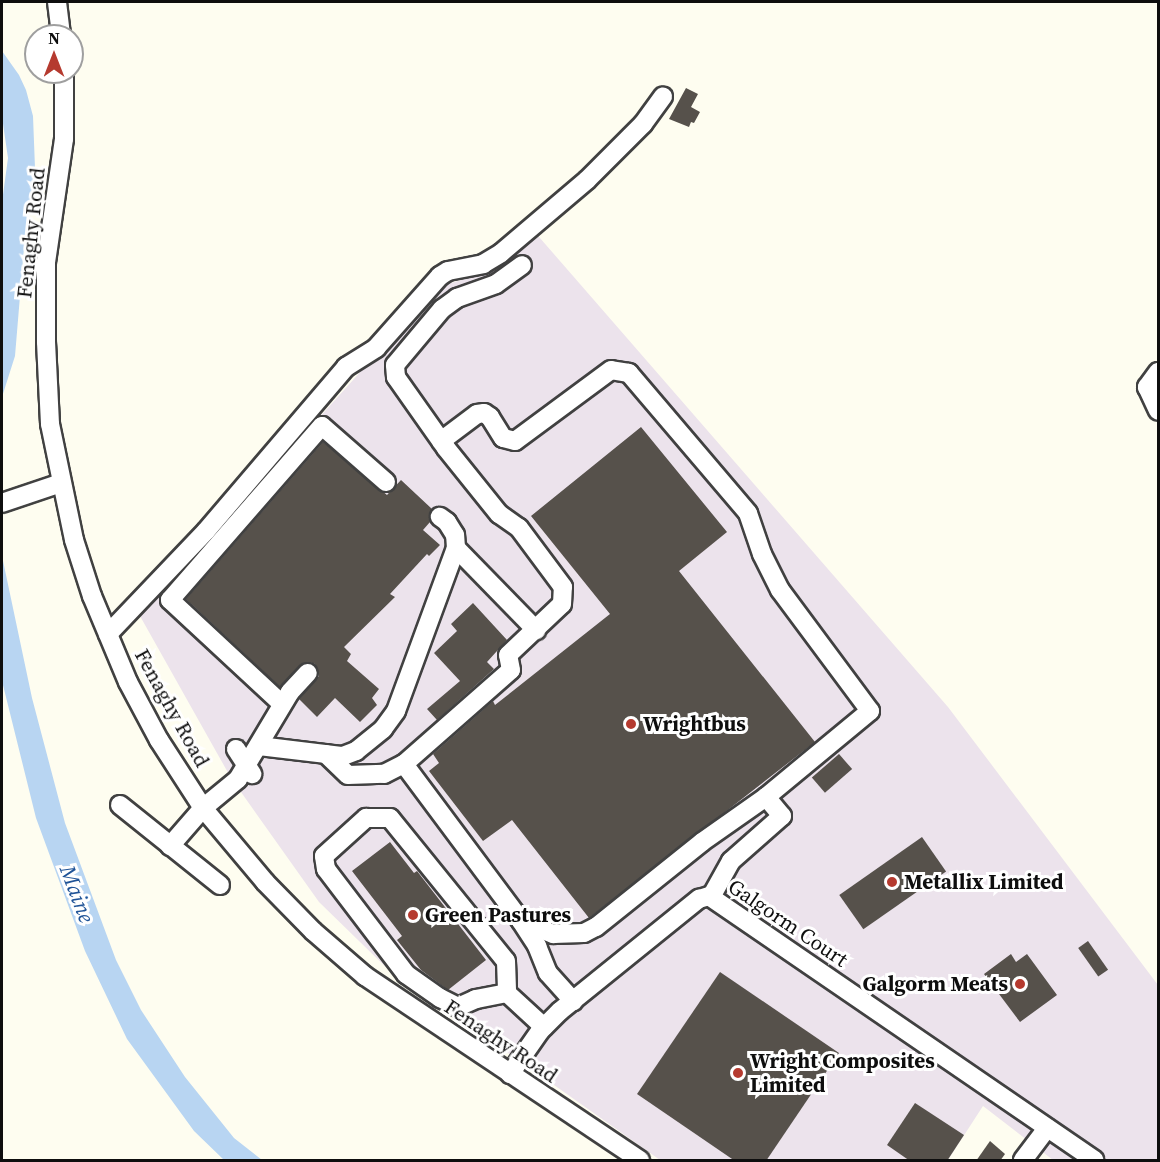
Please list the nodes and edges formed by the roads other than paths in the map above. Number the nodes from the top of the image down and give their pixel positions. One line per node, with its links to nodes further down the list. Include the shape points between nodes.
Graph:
1 (57, 2): 2 (street)
2 (60, 24)
3 (64, 84): 9 (street, Fenaghy Road, via 64,139 46,274 50,424)
4 (663, 96): 15 (street, via 643,124 594,174 501,253 483,264 440,276 376,348 346,367 206,531)
5 (522, 265): 8 (street, via 496,284 457,298 442,309 396,365 396,377)
6 (1158, 372): 7 (street, via 1147,387)
7 (1158, 411)
8 (441, 441): 14 (street, via 499,514 519,528 563,587 562,604); 23 (street, via 484,413 503,438 515,441 611,370 629,373 748,513 780,590 870,711)
9 (61, 483): 11 (street); 15 (street, Fenaghy Road, via 74,540)
10 (386, 483): 17 (street, via 322,426 170,600)
11 (7, 501)
12 (440, 517): 13 (street, via 455,535)
13 (456, 548): 14 (street); 20 (street, via 396,711 383,729 356,751 343,756)
14 (536, 630): 21 (street, via 508,655 511,670)
15 (108, 634): 25 (street, Fenaghy Road, via 159,740)
16 (308, 673): 17 (street)
17 (282, 704): 18 (street)
18 (259, 746): 20 (street); 22 (street)
19 (236, 749): 22 (street)
20 (326, 753): 21 (street, via 348,775 384,774)
21 (404, 764): 29 (street)
22 (249, 769): 25 (street)
23 (766, 797): 28 (street, via 782,816 731,861); 29 (street, via 702,842 596,927 584,933 553,934)
24 (120, 805): 26 (street)
25 (203, 808): 26 (street); 33 (street, Fenaghy Road, via 265,882 313,931 365,976)
26 (170, 846): 27 (street)
27 (220, 885)
28 (711, 897): 31 (street, Galgorm Court, via 699,899); 34 (street, Galgorm Court)
29 (521, 921): 31 (street, via 548,973)
30 (507, 993): 30 (street, via 506,961 390,818 366,818 324,856 326,869 406,974 458,1006); 32 (street)
31 (573, 1001): 32 (street, Galgorm Court)
32 (544, 1027): 33 (street, Galgorm Court)
33 (510, 1074): 35 (street, Fenaghy Road)
34 (1047, 1128): 36 (street); 37 (street, Galgorm Court)
35 (640, 1161)
36 (1023, 1161)
37 (1094, 1161)

